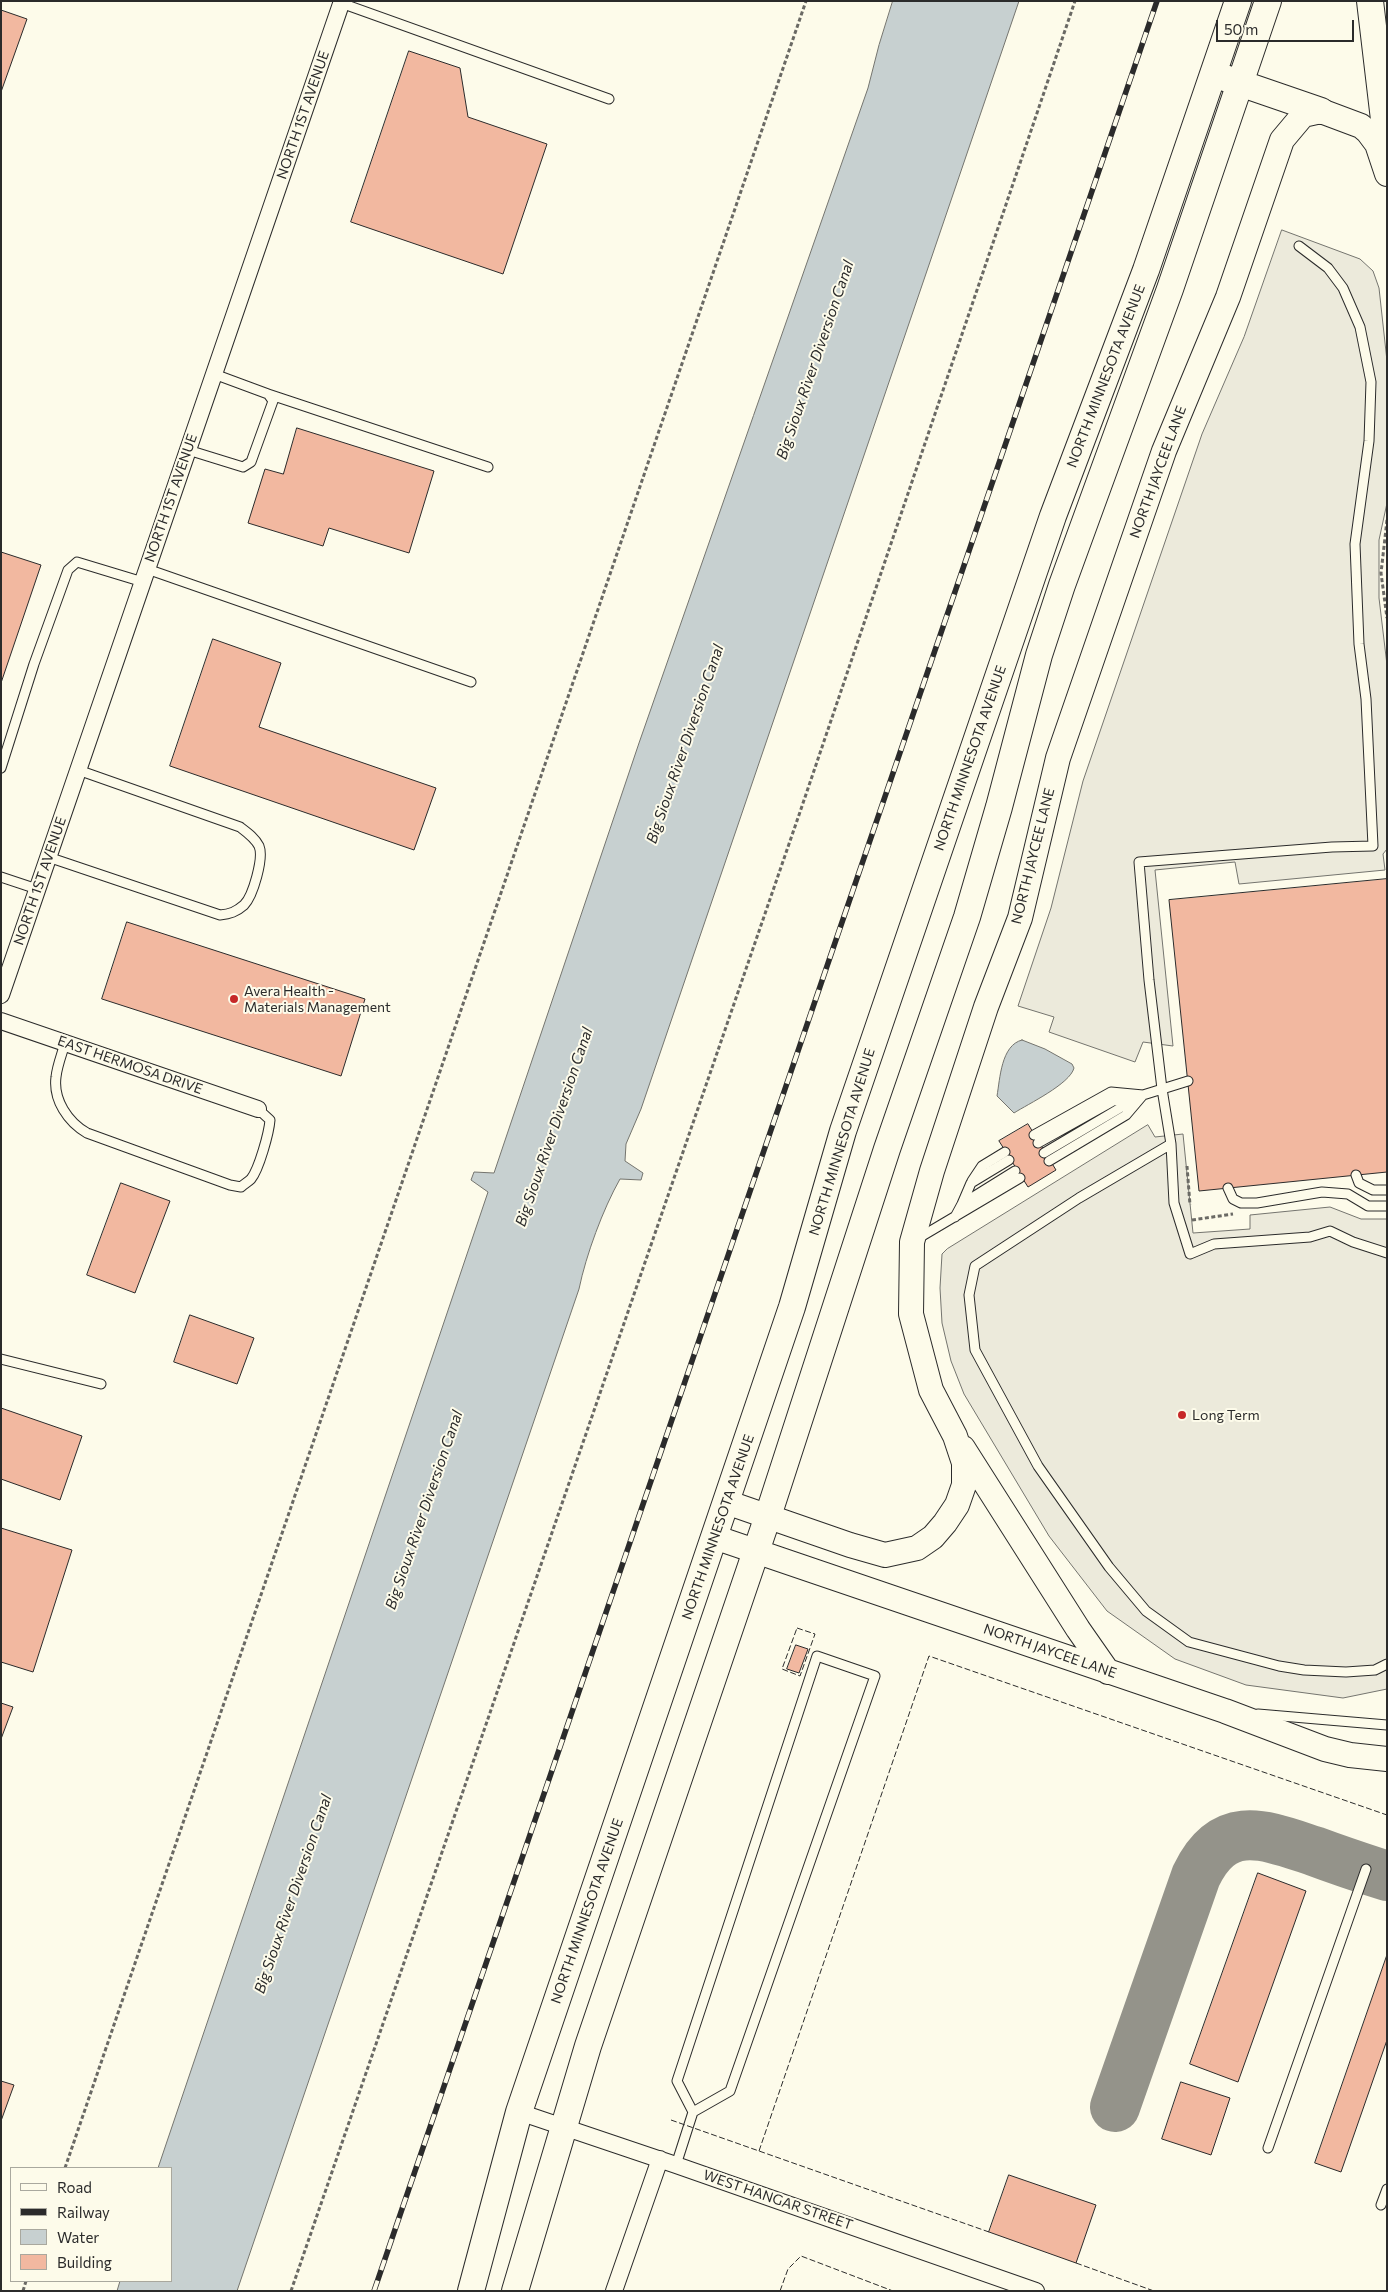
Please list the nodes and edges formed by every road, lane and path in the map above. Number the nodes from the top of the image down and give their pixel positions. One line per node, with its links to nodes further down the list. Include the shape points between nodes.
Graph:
1 (806, 1): 64 (path)
2 (1075, 1): 67 (path)
3 (1238, 1): 7 (main road, NORTH MINNESOTA AVENUE)
4 (1268, 1): 8 (main road, NORTH MINNESOTA AVENUE)
5 (1370, 1): 11 (main road)
6 (341, 2): 9 (lane); 14 (street, NORTH 1ST AVENUE)
7 (1213, 73): 8 (main road); 49 (main road, NORTH MINNESOTA AVENUE, via 1146,270 1053,516 843,1130 792,1307)
8 (1240, 83): 10 (main road); 50 (main road, NORTH MINNESOTA AVENUE, via 1170,289 1062,585 1039,655 967,918 884,1159)
9 (609, 99)
10 (1321, 111): 11 (main road); 44 (main road, NORTH JAYCEE LANE, via 1303,115 1282,140 1228,297 1164,451 1058,758 1020,918 932,1171)
11 (1382, 134): 12 (main road, via 1377,144)
12 (1387, 174)
13 (1299, 246): 31 (lane, via 1328,268 1343,288 1360,327 1371,382 1369,441 1355,544 1358,644 1366,699 1373,846 1140,862)
14 (214, 374): 15 (lane); 16 (street, NORTH 1ST AVENUE)
15 (268, 394): 16 (lane, via 273,401 251,462 243,467); 17 (lane)
16 (188, 450): 19 (street, NORTH 1ST AVENUE)
17 (488, 468)
18 (1387, 520): 20 (path, via 1381,573)
19 (145, 576): 21 (lane); 22 (lane, via 77,562 68,570); 23 (street, NORTH 1ST AVENUE)
20 (1387, 618)
21 (471, 682)
22 (1, 768)
23 (78, 770): 24 (street, NORTH 1ST AVENUE); 24 (lane, via 240,827 252,836 261,857 252,889 246,903 233,914 220,915)
24 (48, 858): 26 (street, NORTH 1ST AVENUE)
25 (1, 878): 26 (lane)
26 (37, 889): 27 (street, NORTH 1ST AVENUE)
27 (1, 995)
28 (1, 1021): 29 (street, EAST HERMOSA DRIVE)
29 (65, 1043): 33 (street, EAST HERMOSA DRIVE); 33 (lane, via 56,1078 57,1092 64,1112 76,1126 230,1185 241,1186 252,1178 258,1164 270,1120)
30 (1188, 1082): 31 (lane)
31 (1162, 1089): 32 (lane); 35 (lane)
32 (1143, 1095): 34 (lane, via 1113,1101); 37 (lane)
33 (258, 1109)
34 (1036, 1139)
35 (1171, 1144): 45 (lane, via 1174,1203 1190,1254 1214,1244 1310,1238 1330,1231); 53 (lane, via 1079,1198 976,1266 968,1295 975,1350 1038,1466 1109,1567 1146,1611 1189,1642 1280,1666 1346,1672 1374,1670)
36 (1007, 1156): 41 (lane, via 971,1183)
37 (1047, 1157)
38 (1356, 1175): 40 (lane, via 1360,1183 1373,1190)
39 (1228, 1188): 42 (lane, via 1233,1199 1241,1203 1322,1192 1348,1194 1368,1206)
40 (1387, 1190)
41 (962, 1204): 43 (lane); 43 (lane, via 1018,1175)
42 (1387, 1206)
43 (954, 1218): 44 (lane)
44 (912, 1242): 48 (main road, NORTH JAYCEE LANE, via 911,1314 931,1390)
45 (1387, 1253)
46 (1, 1359): 47 (lane)
47 (101, 1384)
48 (955, 1436): 50 (main road, NORTH JAYCEE LANE, via 964,1463 964,1485 946,1523 917,1548 884,1556); 54 (main road)
49 (726, 1502): 50 (main road, NORTH JAYCEE LANE); 51 (main road, NORTH MINNESOTA AVENUE)
50 (768, 1516): 52 (main road, NORTH MINNESOTA AVENUE)
51 (714, 1538): 52 (main road, NORTH JAYCEE LANE); 59 (main road, NORTH MINNESOTA AVENUE)
52 (756, 1552): 54 (main road, NORTH JAYCEE LANE); 61 (main road, NORTH MINNESOTA AVENUE)
53 (1387, 1664)
54 (1108, 1672): 55 (main road, NORTH JAYCEE LANE)
55 (1225, 1711): 56 (lane); 57 (main road, NORTH JAYCEE LANE, via 1325,1749)
56 (1387, 1725)
57 (1387, 1759)
58 (1366, 1869): 62 (lane)
59 (518, 2112): 61 (street, WEST HANGAR STREET); 68 (main road, NORTH MINNESOTA AVENUE)
60 (693, 2112): 60 (lane, via 730,2091 875,1676 817,1656 677,2081); 63 (lane)
61 (563, 2128): 63 (street, WEST HANGAR STREET); 69 (main road, NORTH MINNESOTA AVENUE)
62 (1268, 2148)
63 (668, 2162): 70 (street); 71 (street, WEST HANGAR STREET)
64 (65, 2167)
65 (1387, 2190): 66 (lane)
66 (1381, 2205)
67 (291, 2291)
68 (471, 2291)
69 (515, 2291)
70 (614, 2291)
71 (1036, 2291)

